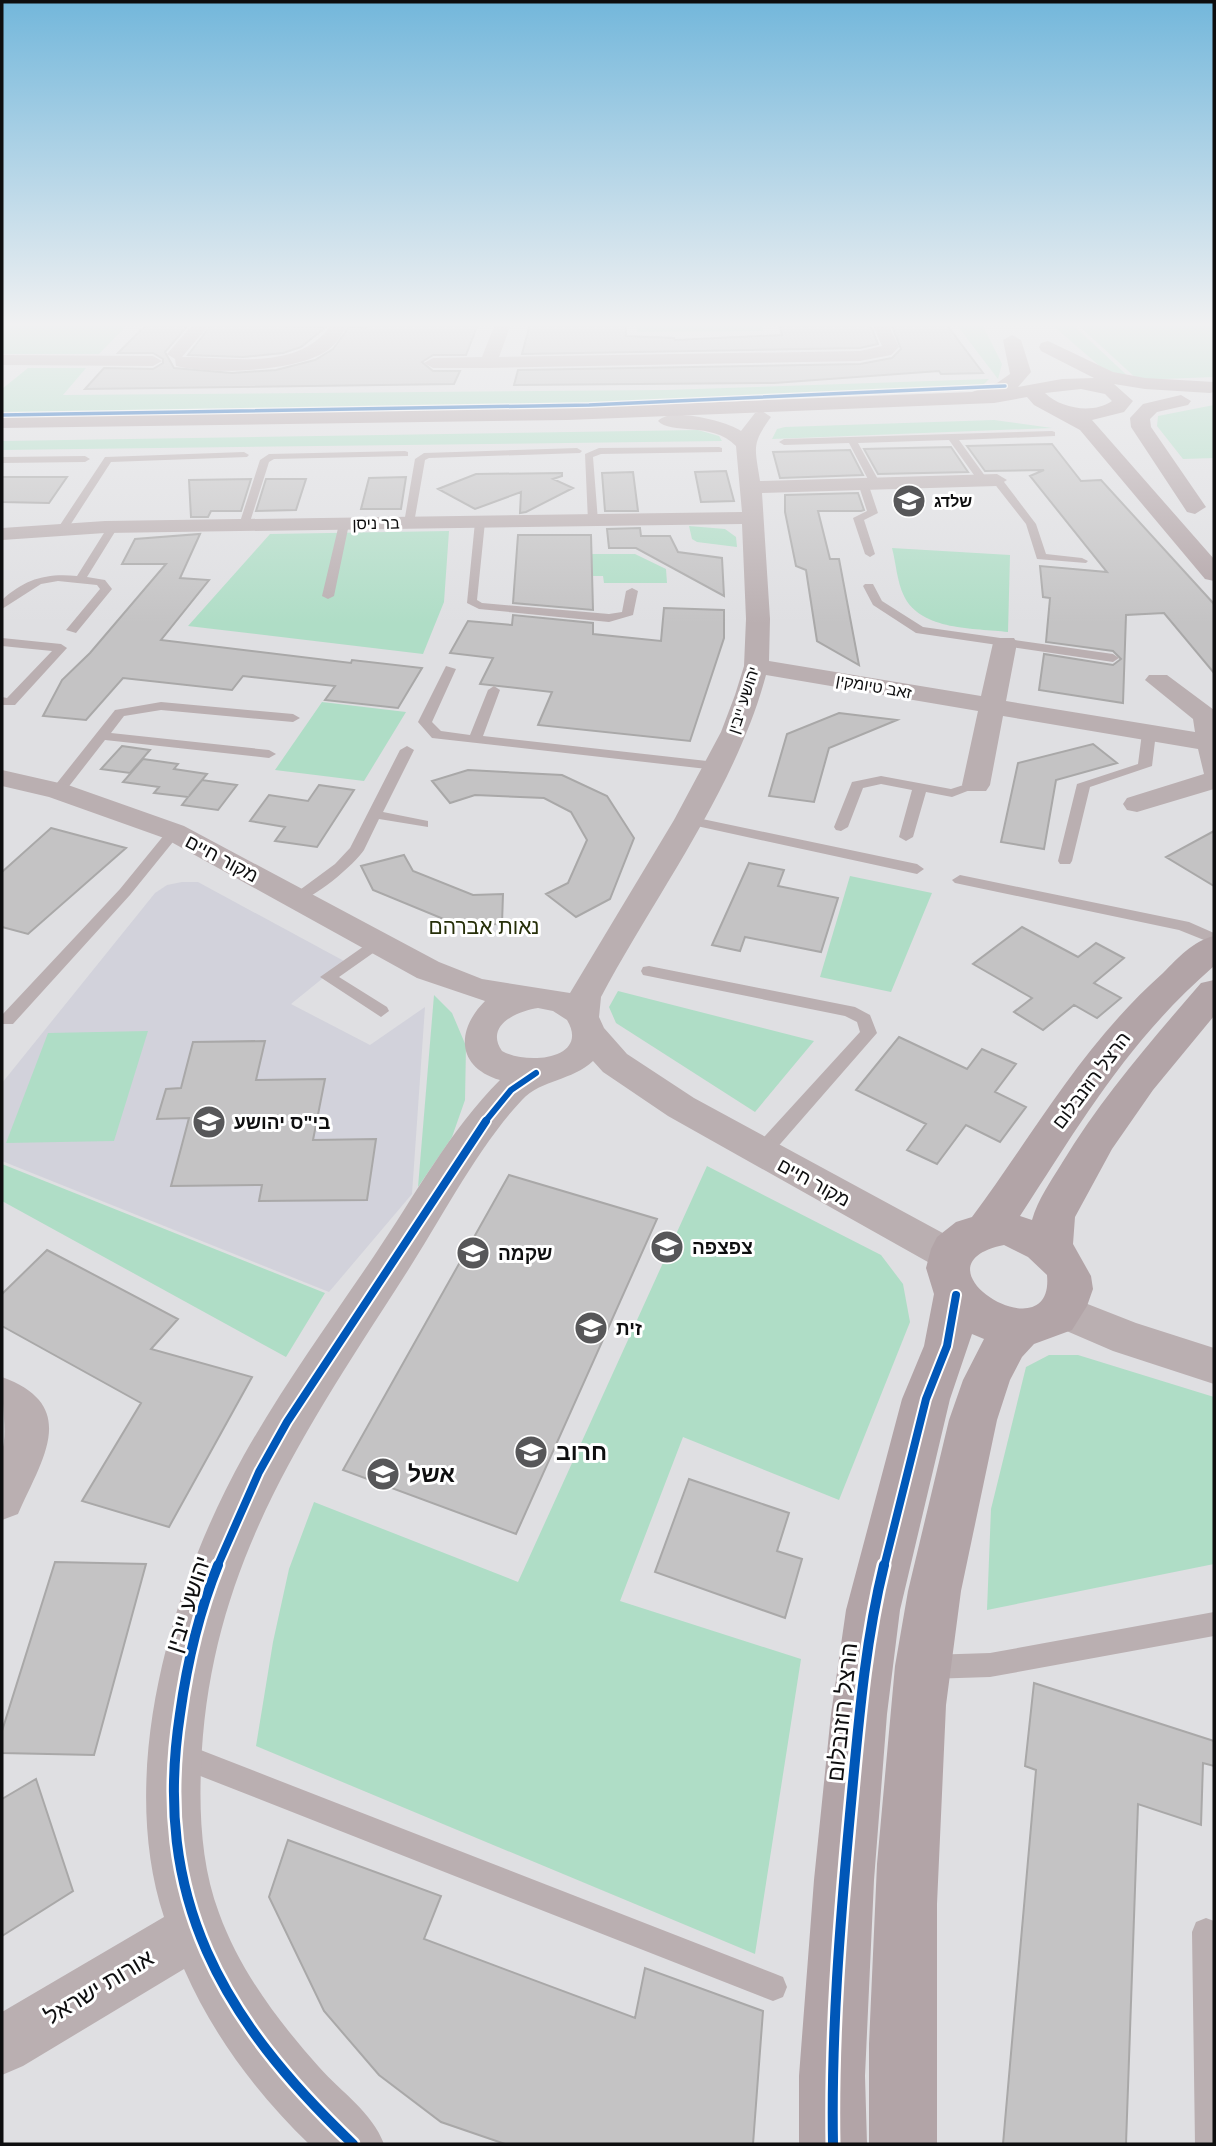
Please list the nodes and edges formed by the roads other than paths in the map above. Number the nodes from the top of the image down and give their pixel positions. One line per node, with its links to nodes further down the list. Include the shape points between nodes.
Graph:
1 (563, 424): 8 (main road)
2 (700, 424): 14 (street, via 732,431)
3 (755, 424): 14 (street)
4 (1069, 424): 10 (main road)
5 (1084, 424): 10 (main road)
6 (1121, 424): 7 (main road, via 1201,514)
7 (1141, 424)
8 (2, 433)
9 (1052, 434): 11 (lane)
10 (1094, 434): 35 (main road)
11 (952, 437): 12 (lane); 21 (lane)
12 (852, 440): 13 (lane); 22 (lane)
13 (784, 442)
14 (745, 445): 23 (street, יהושע ייבין)
15 (719, 450): 25 (lane, via 588,456)
16 (576, 451): 27 (lane, via 427,455 420,459)
17 (405, 454): 29 (lane, via 272,456 265,460)
18 (244, 455): 31 (lane, via 108,459)
19 (85, 459): 20 (lane)
20 (2, 460)
21 (990, 480): 22 (street); 34 (lane, via 1031,524 1041,557)
22 (869, 483): 23 (street); 33 (lane, via 873,513 858,518)
23 (751, 486): 24 (street, יהושע ייבין)
24 (751, 518): 25 (street, בר ניסן); 45 (street, יהושע ייבין, via 757,586)
25 (593, 521): 26 (street, בר ניסן)
26 (480, 522): 27 (street, בר ניסן); 38 (lane, via 471,601 479,606 609,618 627,615)
27 (409, 523): 28 (street, בר ניסן)
28 (344, 524): 29 (street, בר ניסן); 39 (lane)
29 (244, 525): 30 (street, בר ניסן)
30 (113, 527): 31 (street, בר ניסן); 36 (lane)
31 (63, 528): 32 (street, בר ניסן)
32 (2, 534)
33 (870, 554)
34 (1082, 561)
35 (1214, 574)
36 (80, 580): 40 (lane, via 44,577 25,584); 41 (lane, via 101,582 106,589)
37 (869, 586): 43 (lane, via 877,603 920,630)
38 (632, 591)
39 (328, 596)
40 (2, 606)
41 (72, 630)
42 (2, 642): 49 (lane, via 61,648 10,702)
43 (1005, 643): 44 (lane); 50 (street)
44 (1113, 658)
45 (756, 666): 50 (street, זאב טיומקין); 58 (street, יהושע ייבין, via 734,732)
46 (450, 669): 54 (lane, via 425,722 437,735)
47 (1158, 680): 55 (street, via 1206,716)
48 (494, 690): 54 (lane)
49 (2, 701)
50 (992, 706): 52 (street, זאב טיומקין); 62 (street)
51 (293, 718): 53 (lane, via 161,706 120,713)
52 (1149, 733): 55 (street, זאב טיומקין); 72 (lane, via 1144,766 1084,784)
53 (103, 736): 57 (lane); 64 (lane)
54 (475, 739): 58 (lane)
55 (1210, 743): 59 (street)
56 (407, 750): 66 (lane)
57 (269, 754)
58 (716, 766): 67 (street, יהושע ייבין)
59 (1214, 769)
60 (2, 778): 64 (street, מקור חיים)
61 (1214, 780): 65 (street)
62 (976, 785): 63 (lane, via 952,793)
63 (920, 787): 69 (lane, via 881,780 857,785); 71 (lane)
64 (58, 791): 70 (street, מקור חיים)
65 (1137, 804)
66 (374, 814): 68 (lane); 75 (lane, via 356,850)
67 (688, 820): 73 (lane); 76 (street, יהושע ייבין)
68 (423, 824)
69 (841, 827)
70 (174, 832): 75 (street, מקור חיים); 85 (lane)
71 (906, 836)
72 (1065, 861)
73 (917, 869)
74 (960, 880): 77 (lane, via 1183,926)
75 (298, 898): 78 (street, מקור חיים)
76 (622, 928): 83 (street, יהושע ייבין, via 566,988); 86 (street, יהושע ייבין, via 584,997)
77 (1214, 939)
78 (377, 942): 80 (street, מקור חיים); 84 (lane, via 328,977)
79 (1214, 947): 92 (main road, הרצל רוזנבלום, via 1175,979 1101,1062)
80 (428, 970): 83 (street, מקור חיים, via 477,989); 87 (street, מקור חיים, via 467,1006)
81 (649, 971): 91 (lane, via 849,1011 864,1019 869,1033)
82 (1214, 992): 93 (main road, הרצל רוזנבלום, via 1139,1080 1098,1138 1054,1217)
83 (538, 998): 86 (street, via 565,1002); 87 (street, via 495,1009 484,1021)
84 (381, 1011)
85 (7, 1020)
86 (586, 1025): 88 (street, via 581,1054); 89 (street, מקור חיים, via 615,1063)
87 (482, 1047): 88 (street, via 508,1070); 90 (street, יהושע ייבין, via 485,1083)
88 (546, 1072): 89 (street, מקור חיים, via 575,1070 610,1076); 90 (street, יהושע ייבין, via 510,1090)
89 (681, 1107): 91 (street, מקור חיים)
90 (472, 1142): 101 (street, יהושע ייבין, via 257,1476 202,1613 186,1673)
91 (761, 1153): 94 (street, מקור חיים)
92 (987, 1229): 93 (main road, via 1021,1232); 94 (main road, via 963,1238)
93 (1051, 1249): 95 (main road, via 1070,1280 1069,1296)
94 (952, 1275): 95 (main road, via 984,1318); 107 (main road, הרצל רוזנבלום, via 947,1346 926,1399 873,1610 844,1880 832,2076)
95 (1041, 1319): 96 (street, via 1128,1338); 100 (main road, via 998,1355 974,1416)
96 (1214, 1366)
97 (2, 1396): 98 (street, via 25,1412 28,1441)
98 (2, 1499)
99 (1214, 1624): 100 (lane, via 990,1665)
100 (923, 1668): 108 (main road, via 906,1894 900,2088)
101 (175, 1753): 102 (street, יהושע ייבין, via 179,1864); 104 (lane)
102 (197, 1928): 105 (street, אורות ישראל); 106 (street, יהושע ייבין, via 211,1964 280,2070)
103 (1214, 1935): 109 (lane, via 1206,1932)
104 (773, 1987)
105 (2, 2045)
106 (353, 2144)
107 (833, 2144)
108 (903, 2144)
109 (1210, 2144)

